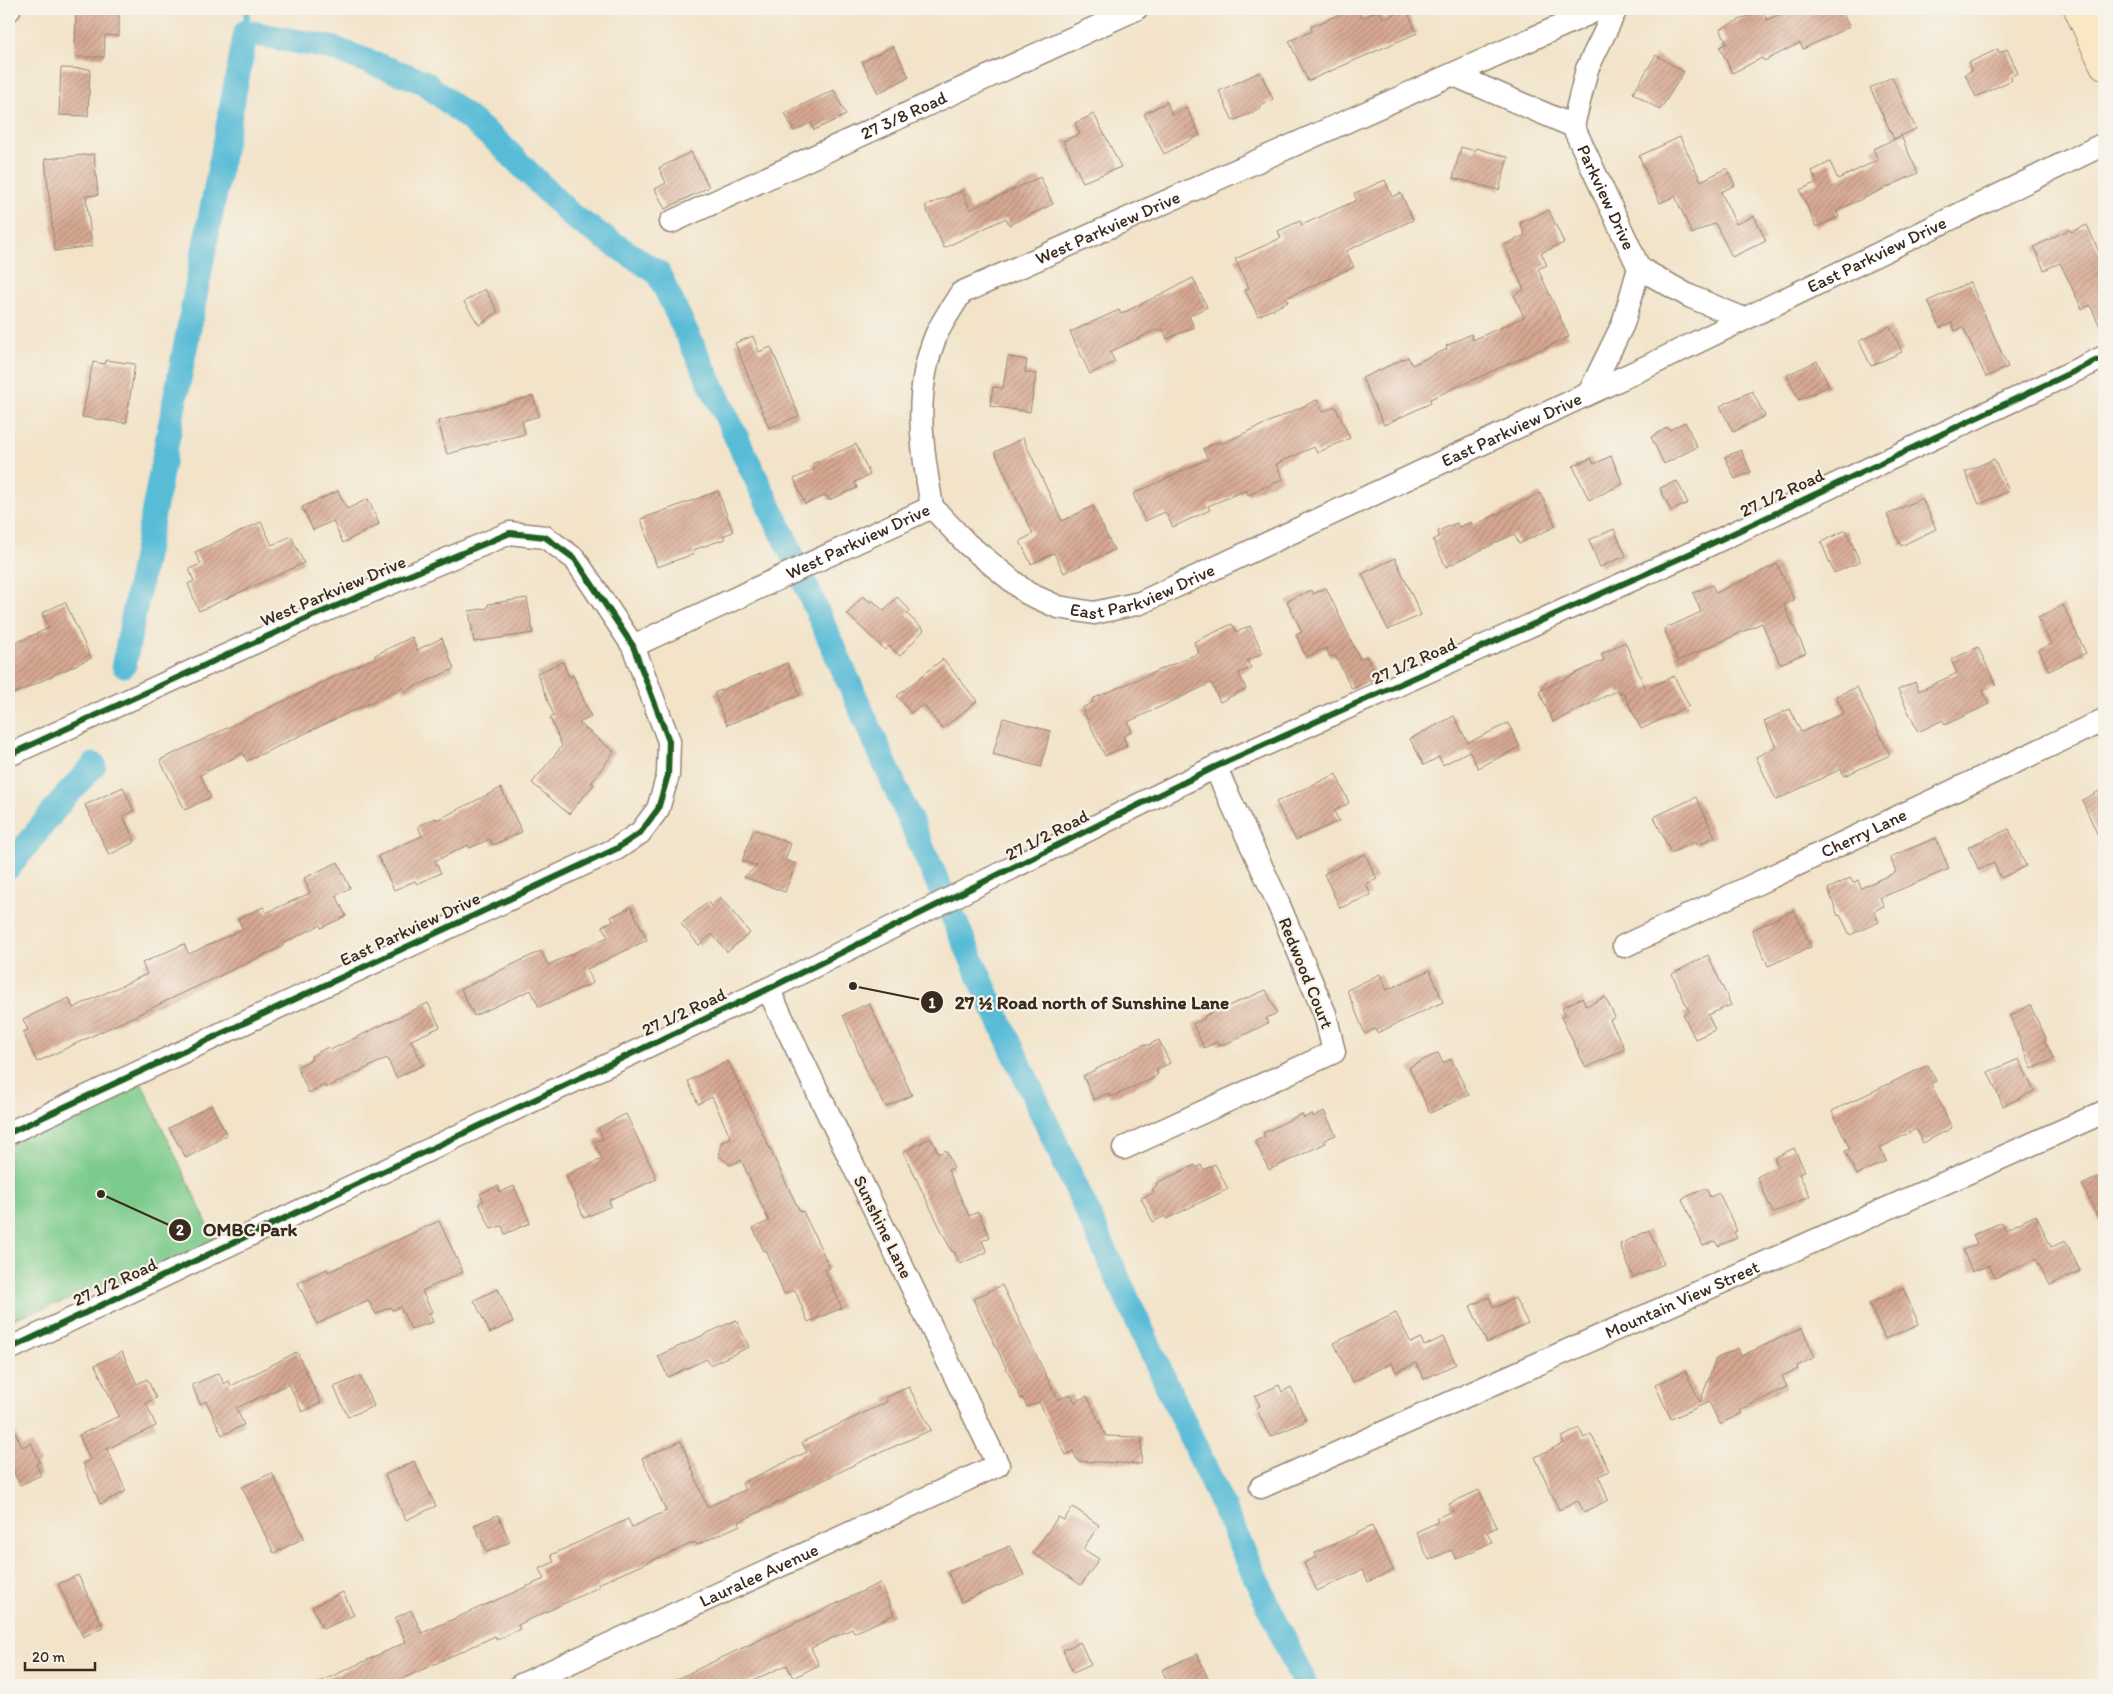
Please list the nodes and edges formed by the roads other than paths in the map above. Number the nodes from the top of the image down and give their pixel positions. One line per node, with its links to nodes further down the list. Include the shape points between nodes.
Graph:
1 (1136, 9): 9 (street, 27 3/8 Road)
2 (1599, 9): 6 (street, West Parkview Drive)
3 (1616, 9): 7 (street, Parkview Drive, via 1587,69)
4 (2078, 9): 5 (main road)
5 (2104, 65)
6 (1454, 75): 7 (street, Parkview Drive); 14 (street, West Parkview Drive, via 960,293 938,333 923,381 921,442)
7 (1573, 126): 10 (street, Parkview Drive)
8 (2104, 144): 11 (street, East Parkview Drive)
9 (671, 222)
10 (1639, 268): 11 (street, Parkview Drive, via 1689,296); 13 (street, Parkview Drive, via 1623,324)
11 (1744, 319): 13 (street, East Parkview Drive)
12 (2104, 357): 18 (street, 27 1/2 Road, via 1696,551)
13 (1589, 393): 14 (street, East Parkview Drive, via 1140,603 1094,613 1058,607 1027,593 967,544)
14 (932, 507): 15 (street, West Parkview Drive)
15 (633, 646): 17 (street, West Parkview Drive, via 575,559 545,537 510,533 310,616); 22 (street, East Parkview Drive, via 669,741 668,775 661,800 640,833 616,849)
16 (2104, 720): 19 (street, Cherry Lane)
17 (9, 755)
18 (1215, 767): 20 (street, 27 1/2 Road); 23 (street, Redwood Court, via 1325,1014 1334,1052)
19 (1624, 946)
20 (768, 989): 24 (street, 27 1/2 Road); 25 (street, Sunshine Lane)
21 (2104, 1112): 26 (street, Mountain View Street)
22 (9, 1133)
23 (1124, 1148)
24 (9, 1349)
25 (998, 1465): 27 (street, Lauralee Avenue)
26 (1260, 1487)
27 (520, 1685)

